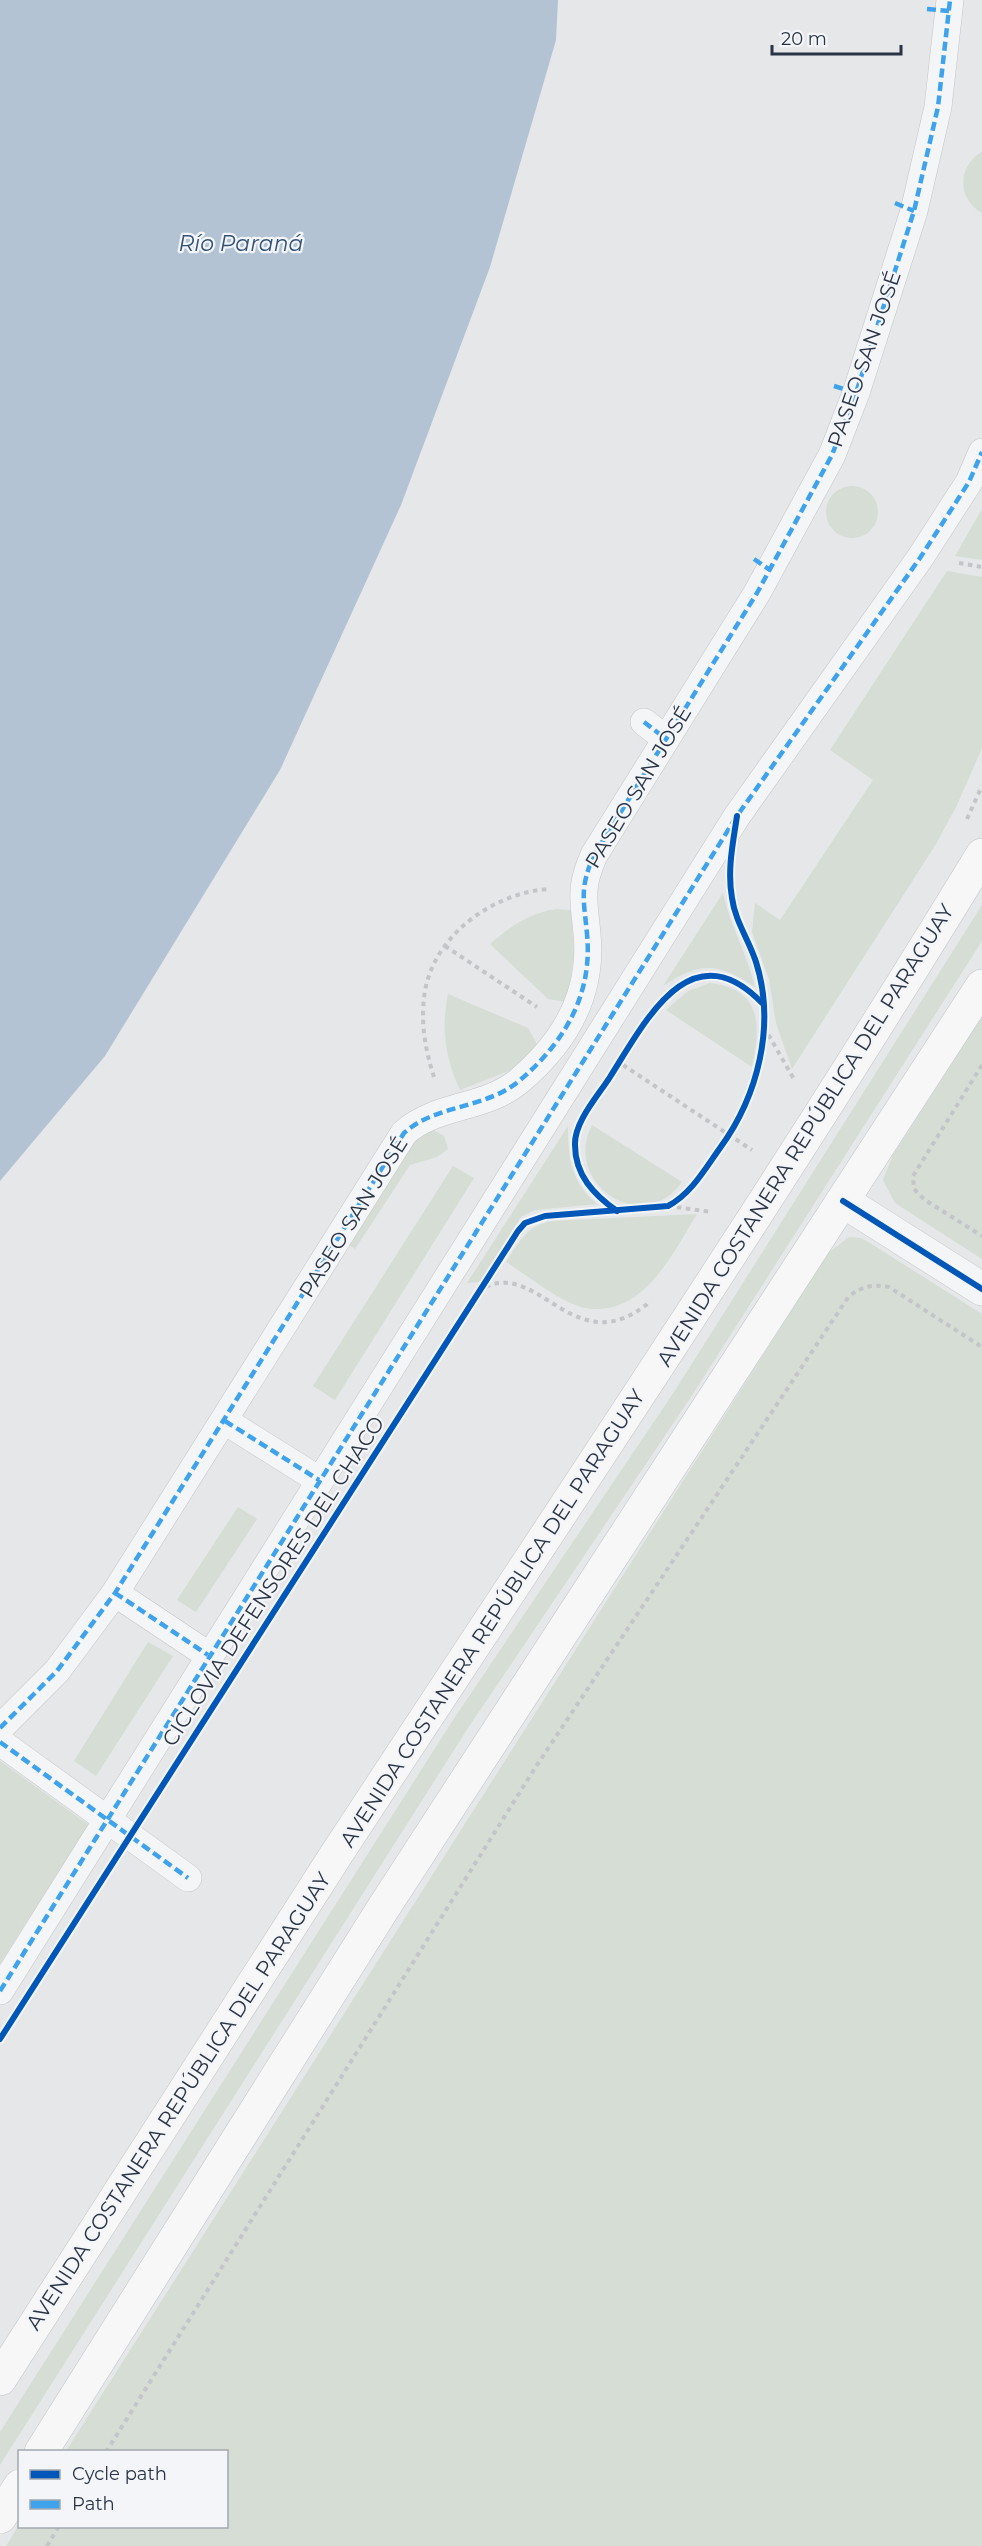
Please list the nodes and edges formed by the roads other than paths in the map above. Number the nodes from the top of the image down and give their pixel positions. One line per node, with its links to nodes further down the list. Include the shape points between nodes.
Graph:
1 (942, 6): 4 (street, PASEO SAN JOSÉ, via 938,107 845,390 832,455 762,565)
2 (982, 452): 10 (street, via 969,482 920,558 737,816)
3 (644, 722): 4 (street)
4 (666, 739): 9 (street, PASEO SAN JOSÉ, via 586,873 582,893 588,969 580,1003 567,1027 517,1082 483,1100 419,1120 404,1133)
5 (982, 855): 18 (main road, AVENIDA COSTANERA REPÚBLICA DEL PARAGUAY, via 753,1222 332,1861)
6 (982, 986): 7 (main road)
7 (843, 1201): 8 (street); 19 (main road, via 378,1917)
8 (982, 1289)
9 (225, 1421): 10 (street); 11 (street, PASEO SAN JOSÉ)
10 (319, 1480): 12 (street)
11 (115, 1593): 12 (street); 13 (street, PASEO SAN JOSÉ, via 57,1671)
12 (208, 1655): 15 (street)
13 (0, 1728)
14 (0, 1742): 15 (street)
15 (106, 1818): 16 (street); 17 (street)
16 (188, 1878)
17 (0, 1991)
18 (0, 2379)
19 (42, 2450)
20 (18, 2489): 21 (main road)
21 (0, 2517)

